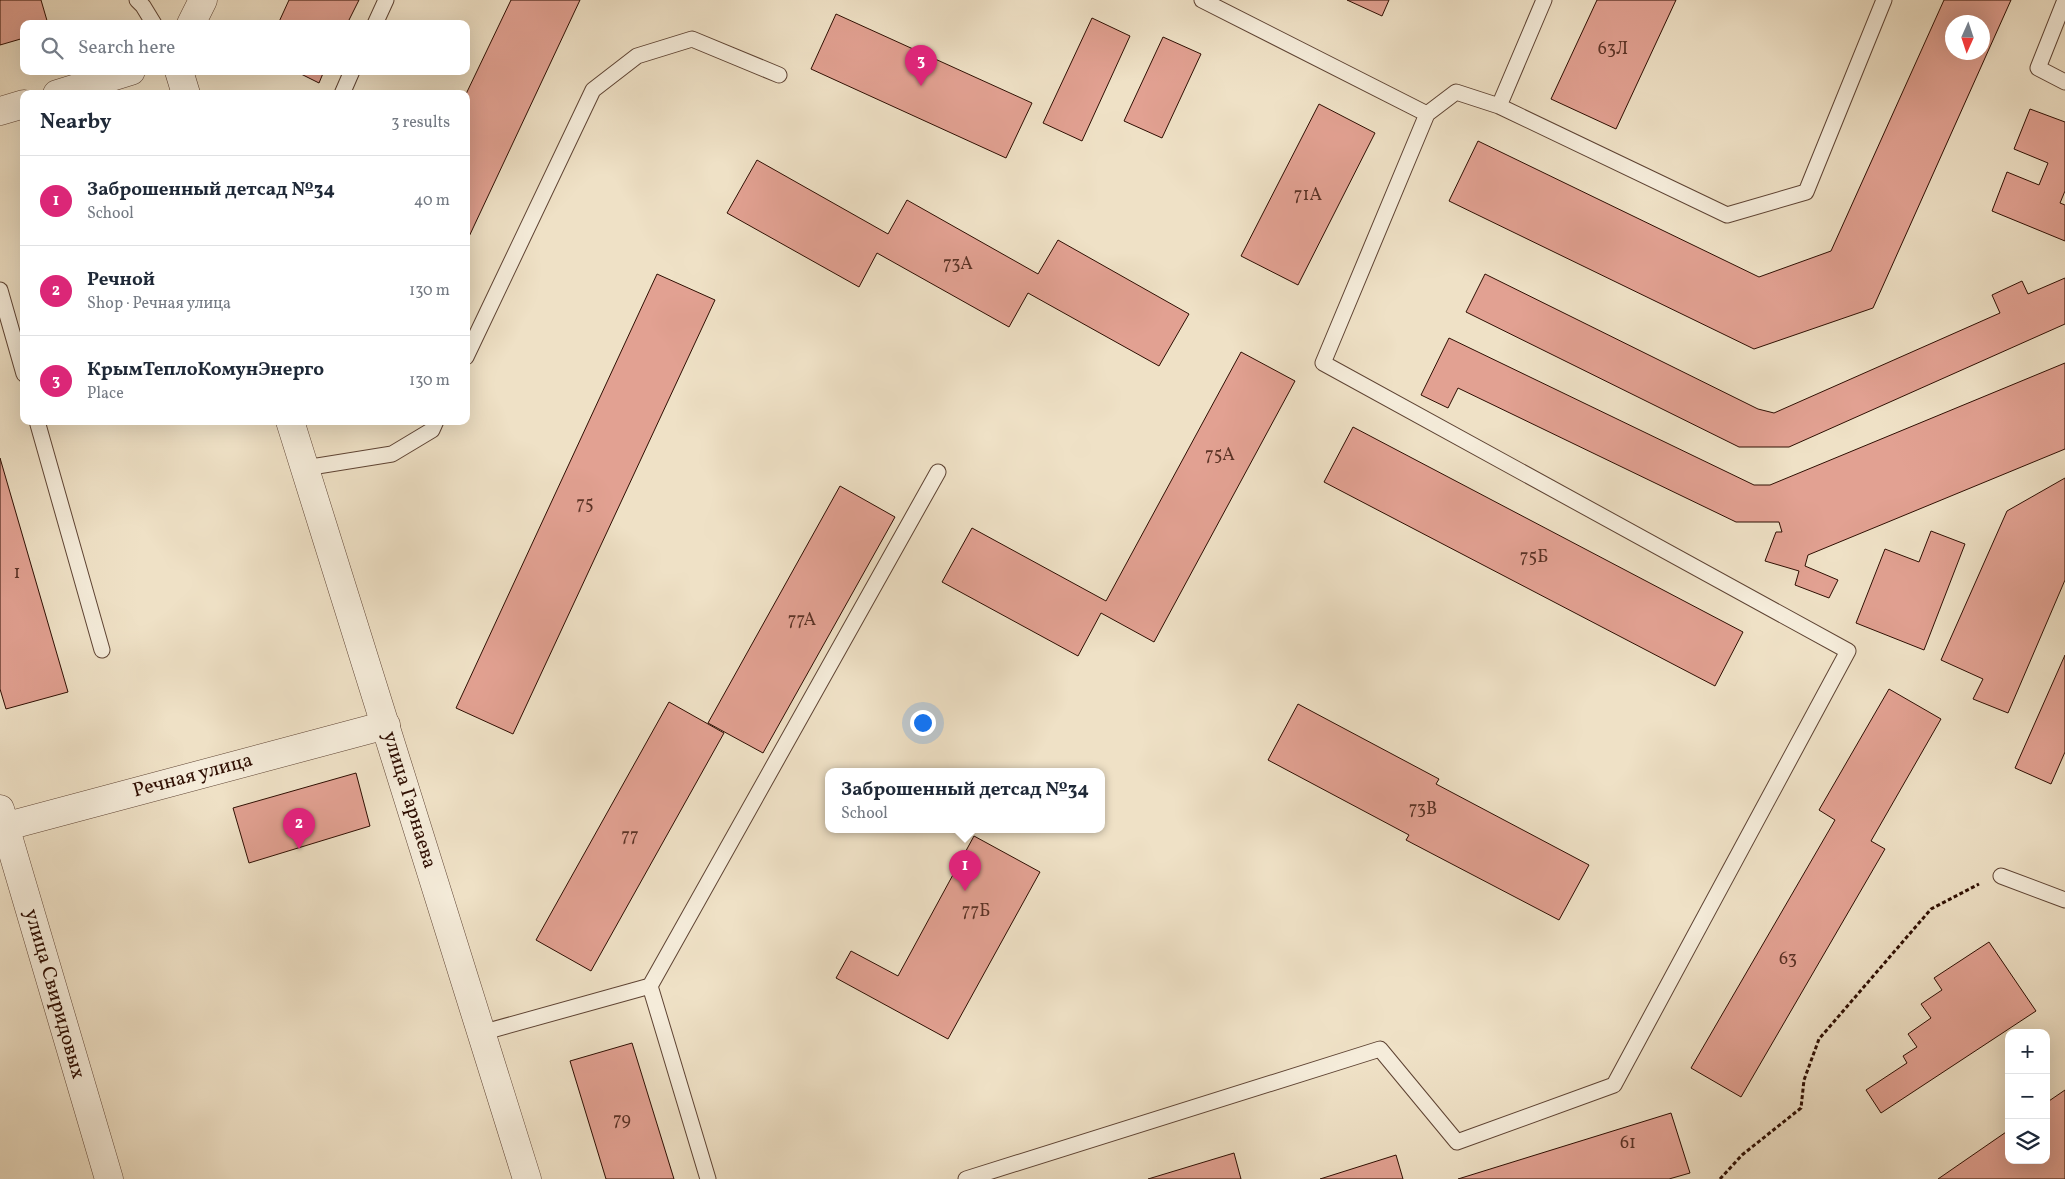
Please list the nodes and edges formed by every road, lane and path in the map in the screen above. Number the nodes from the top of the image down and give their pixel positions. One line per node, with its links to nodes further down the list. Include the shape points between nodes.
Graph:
1 (137, 0): 8 (lane)
2 (202, 0): 9 (street)
3 (386, 0): 10 (lane)
4 (1202, 0): 22 (lane)
5 (1544, 0): 20 (lane)
6 (1884, 0): 20 (lane, via 1806,192 1727,215)
7 (2065, 0): 15 (lane, via 2038,68)
8 (152, 20)
9 (193, 20)
10 (377, 20)
11 (118, 75): 16 (street)
12 (180, 75): 17 (street)
13 (350, 75): 18 (lane)
14 (779, 75): 24 (lane, via 692,38 637,56 593,90)
15 (2065, 82)
16 (69, 90)
17 (185, 90)
18 (344, 90)
19 (20, 105): 21 (street)
20 (1499, 106): 22 (lane, via 1456,92)
21 (0, 111)
22 (1427, 114): 41 (lane, via 1323,363 1848,651 1614,1085 1457,1142 1380,1049)
23 (0, 290): 25 (lane)
24 (470, 349)
25 (20, 360)
26 (38, 425): 31 (lane)
27 (291, 425): 29 (street, улица Гарнаева)
28 (434, 425): 29 (lane, via 432,430 392,454)
29 (305, 468): 32 (street, улица Гарнаева)
30 (938, 472): 36 (lane)
31 (102, 650)
32 (386, 724): 33 (street, Речная улица); 37 (street, улица Гарнаева)
33 (2, 821): 38 (street, улица Свиридовых)
34 (2001, 876): 35 (lane); 42 (path, via 1972,886 1931,909 1819,1039 1804,1080 1801,1108 1742,1155)
35 (2065, 900)
36 (650, 986): 37 (lane); 40 (lane)
37 (481, 1032): 39 (street, улица Гарнаева)
38 (109, 1179)
39 (527, 1179)
40 (708, 1179)
41 (966, 1179)
42 (1720, 1179)

